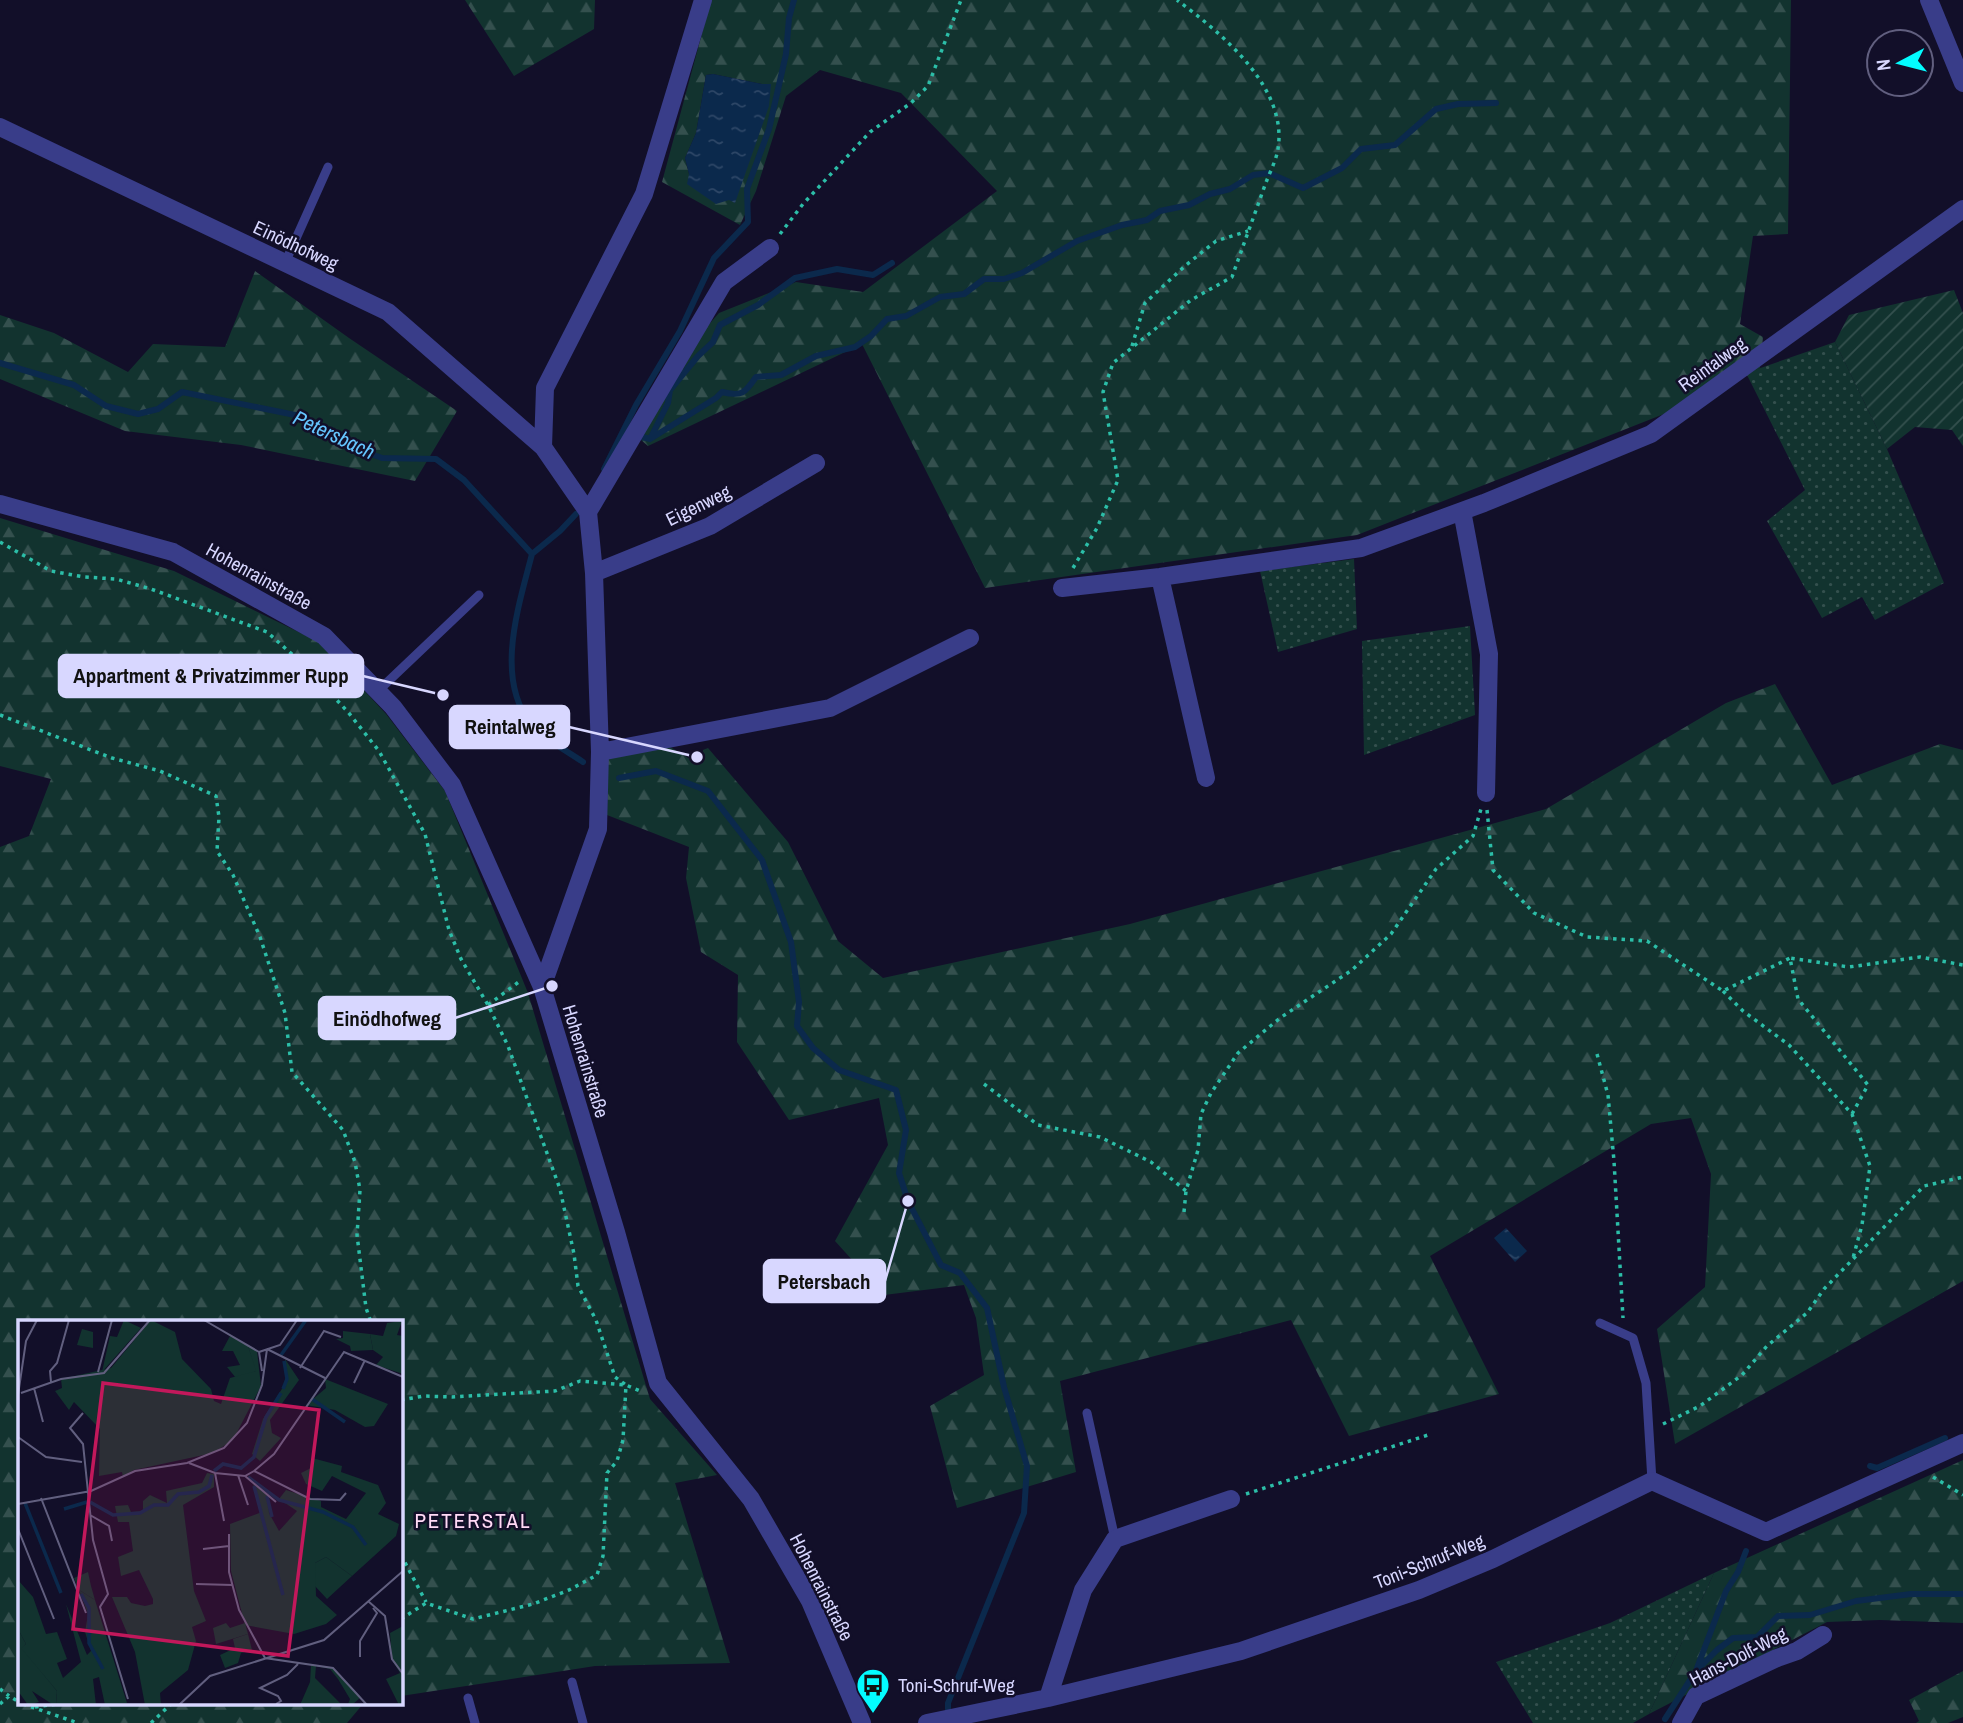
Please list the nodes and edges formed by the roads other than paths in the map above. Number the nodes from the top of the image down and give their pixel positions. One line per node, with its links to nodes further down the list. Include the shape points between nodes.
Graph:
1 (703, 0): 9 (street, via 644,194 545,388)
2 (1929, 0): 3 (street)
3 (1963, 83)
4 (0, 128): 8 (street, Einödhofweg)
5 (328, 167): 8 (lane)
6 (1963, 209): 12 (street, Reintalweg, via 1651,435)
7 (770, 248): 13 (street, via 724,282)
8 (285, 263): 9 (street, Einödhofweg, via 388,312)
9 (543, 447): 13 (street, Einödhofweg)
10 (816, 463): 14 (street, Eigenweg, via 710,526)
11 (0, 504): 19 (street, Hohenrainstraße, via 173,552 324,636)
12 (1462, 511): 15 (street, Reintalweg, via 1361,548); 22 (street, via 1489,654)
13 (588, 512): 14 (street, Einödhofweg)
14 (594, 573): 20 (street, Einödhofweg)
15 (1160, 577): 16 (street, Reintalweg); 21 (street)
16 (1062, 588)
17 (479, 595): 19 (lane)
18 (970, 638): 20 (street, via 830,708)
19 (378, 691): 23 (street, Hohenrainstraße, via 452,785)
20 (600, 752): 23 (street, Einödhofweg, via 598,828)
21 (1206, 778)
22 (1486, 793)
23 (539, 979): 36 (street, Hohenrainstraße, via 658,1383 751,1499 810,1601)
24 (1600, 1323): 27 (lane, via 1633,1338 1646,1383)
25 (1087, 1413): 29 (lane)
26 (1963, 1443): 27 (street, via 1766,1532)
27 (1653, 1481): 33 (street, Toni-Schruf-Weg, via 1419,1590 1241,1651)
28 (1231, 1499): 29 (street)
29 (1115, 1539): 33 (street, via 1083,1590)
30 (1823, 1635): 38 (street, Hans-Dolf-Weg, via 1696,1696)
31 (572, 1682): 35 (lane)
32 (468, 1698): 34 (lane)
33 (1048, 1698): 37 (street, Toni-Schruf-Weg)
34 (475, 1723)
35 (583, 1723)
36 (862, 1723)
37 (927, 1723)
38 (1681, 1723)

